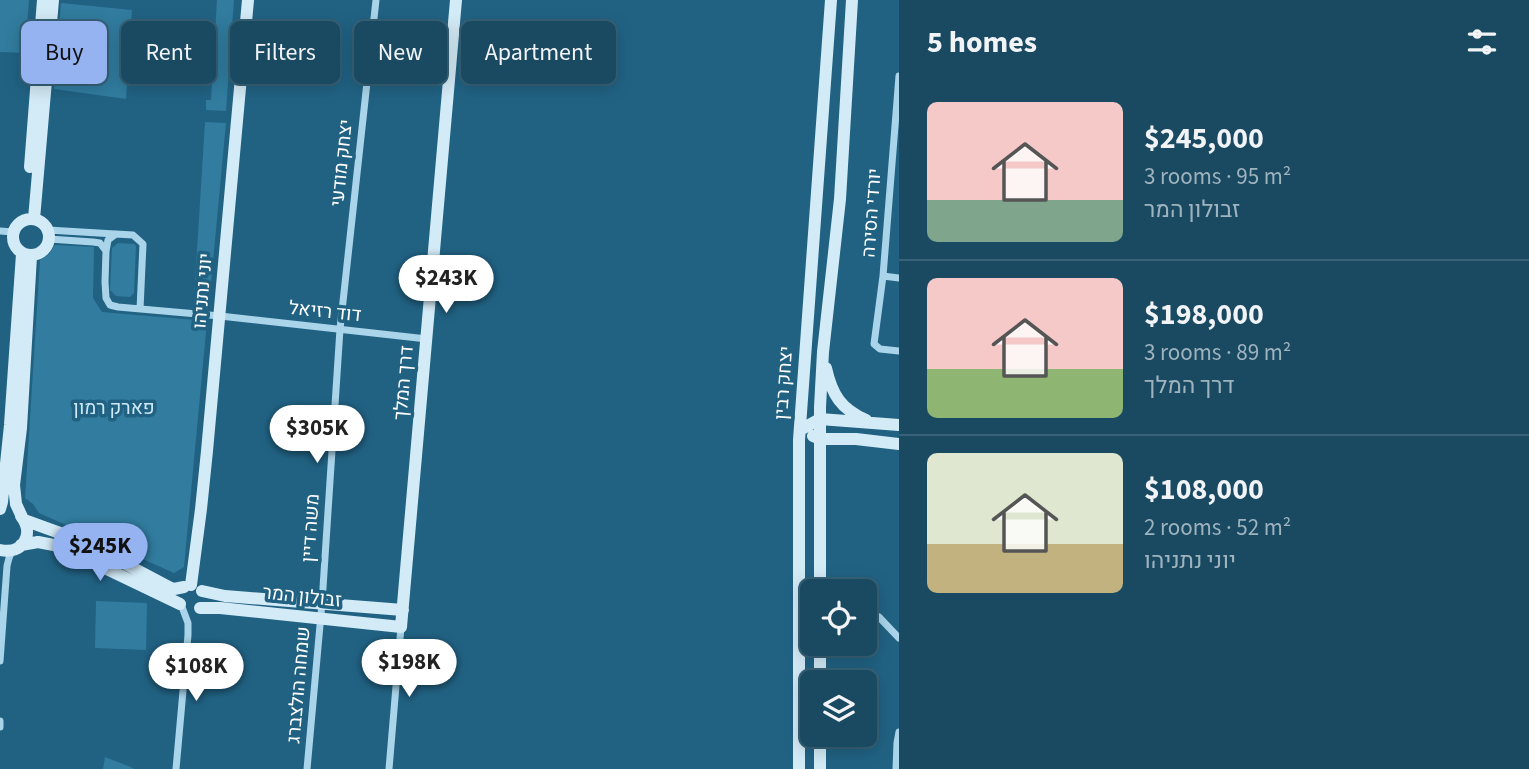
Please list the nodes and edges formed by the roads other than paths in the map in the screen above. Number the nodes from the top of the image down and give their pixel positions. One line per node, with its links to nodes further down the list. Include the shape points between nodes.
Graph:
1 (43, 0): 10 (street)
2 (53, 0): 10 (street)
3 (248, 0): 19 (street, יוני נתניהו)
4 (376, 0): 20 (street, יצחק מודעי)
5 (456, 0): 21 (street, דרך המלך)
6 (831, 0): 27 (street, יצחק רבין)
7 (852, 0): 23 (street, יצחק רבין)
8 (899, 76): 9 (street, יורדי הסירה)
9 (895, 158): 16 (street, יורדי הסירה)
10 (30, 219): 11 (street); 13 (street, via 45,225)
11 (7, 231): 15 (street, via 18,251)
12 (116, 234): 13 (street); 14 (street, via 108,240); 18 (street, via 133,235 143,244)
13 (48, 235): 14 (street, via 100,243); 15 (street, via 45,249)
14 (106, 250): 18 (street, דוד רזיאל, via 110,305)
15 (27, 255): 32 (street); 33 (street, via 14,485)
16 (883, 276): 17 (street); 22 (street, יורדי הסירה, via 874,344)
17 (899, 278)
18 (140, 309): 19 (street, דוד רזיאל)
19 (220, 316): 20 (street, דוד רזיאל); 36 (street, יוני נתניהו)
20 (340, 329): 21 (street, דוד רזיאל); 37 (street, משה דיין)
21 (428, 339): 40 (street, דרך המלך)
22 (899, 351)
23 (823, 352): 24 (street, יצחק רבין); 25 (street, via 839,402)
24 (820, 419): 25 (street); 27 (street); 28 (street, יצחק רבין)
25 (873, 423): 26 (street)
26 (899, 425)
27 (800, 430): 28 (street); 54 (street, יצחק רבין)
28 (820, 439): 29 (street); 31 (street, יצחק רבין)
29 (856, 439): 30 (street); 31 (street, via 835,445 825,456)
30 (899, 444)
31 (821, 485): 35 (street, יצחק רבין)
32 (0, 510): 33 (street, זבולון המר)
33 (23, 518): 34 (street, via 27,533); 36 (street, זבולון המר, via 82,541 169,587)
34 (11, 549): 38 (street, via 38,542 59,546); 46 (street)
35 (820, 579)
36 (192, 588): 37 (street, זבולון המר, via 225,596); 38 (street, via 178,597); 39 (street, via 204,598)
37 (322, 604): 40 (street, זבולון המר); 42 (street, שמחה הולצברג)
38 (181, 605): 39 (street, via 189,611); 44 (street)
39 (198, 609): 42 (street, זבולון המר); 44 (street)
40 (403, 610): 43 (street, דרך המלך)
41 (879, 617): 45 (street)
42 (321, 618): 43 (street, זבולון המר); 52 (street, שמחה הולצברג)
43 (401, 627): 53 (street, דרך המלך)
44 (188, 635): 51 (street)
45 (899, 638)
46 (0, 661)
47 (0, 721): 48 (street)
48 (0, 727)
49 (899, 732): 56 (street)
50 (820, 747): 55 (street)
51 (176, 769)
52 (307, 769)
53 (389, 769)
54 (799, 769)
55 (820, 769)
56 (896, 769)

